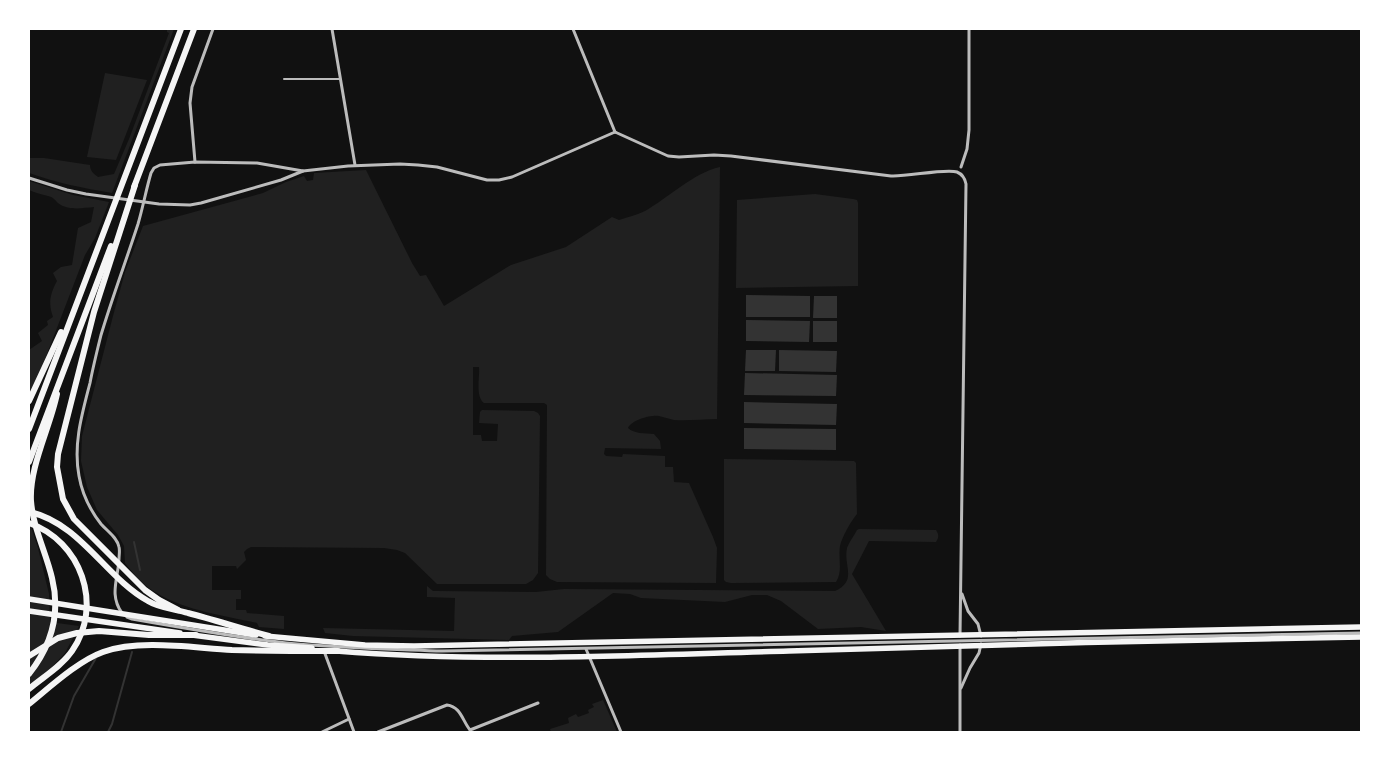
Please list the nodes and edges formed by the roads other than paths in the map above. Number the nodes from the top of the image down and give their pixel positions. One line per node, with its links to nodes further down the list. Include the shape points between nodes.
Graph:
1 (181, 29): 16 (highway)
2 (194, 29): 15 (highway)
3 (213, 29): 10 (street, via 192,87 190,103)
4 (332, 29): 8 (street)
5 (573, 29): 9 (street)
6 (969, 29): 12 (street, via 969,130)
7 (284, 79): 8 (lane)
8 (340, 79): 11 (street)
9 (615, 132): 11 (street, via 499,180 418,165); 23 (street, via 674,157 731,156 899,177 949,171 964,178)
10 (195, 162): 13 (street, via 257,163); 34 (street, via 160,164 151,173 101,336 80,421 76,459 79,476 90,507 120,548 115,595 123,615 211,633)
11 (354, 165): 13 (street)
12 (961, 167)
13 (303, 171): 14 (street, via 196,205 159,204 86,194)
14 (29, 178)
15 (135, 185): 17 (highway); 25 (highway, via 94,312 58,454 58,474 63,499 74,520 145,590)
16 (82, 288): 18 (highway); 19 (highway)
17 (63, 371): 20 (highway); 38 (highway, via 33,472 31,501 52,579 55,619 39,661)
18 (29, 401)
19 (29, 429)
20 (29, 462)
21 (29, 511): 25 (highway, via 60,525 75,536 143,598)
22 (29, 523): 39 (highway, via 51,534 74,558 85,584 87,601 84,623 72,651 59,666)
23 (961, 592): 32 (street); 33 (street, via 968,611 978,624)
24 (29, 599): 30 (highway)
25 (178, 610): 30 (highway)
26 (29, 611): 29 (highway)
27 (1361, 627): 30 (highway, via 414,646)
28 (1361, 633): 33 (street)
29 (196, 635): 36 (highway); 37 (highway, via 77,633 58,638)
30 (269, 636)
31 (1361, 638): 36 (highway, via 1152,640 624,656 442,657)
32 (960, 640): 33 (street); 35 (street); 40 (street)
33 (982, 640): 40 (street)
34 (322, 646): 35 (street, via 442,651); 43 (street)
35 (586, 649): 47 (street)
36 (338, 651): 42 (highway, via 141,645 120,648 87,660)
37 (29, 656)
38 (29, 674)
39 (29, 689)
40 (960, 691): 48 (street)
41 (538, 703): 46 (street, via 470,730 458,710 447,705)
42 (29, 704)
43 (349, 719): 44 (street); 45 (street)
44 (322, 732)
45 (354, 732)
46 (378, 732)
47 (621, 732)
48 (960, 732)

